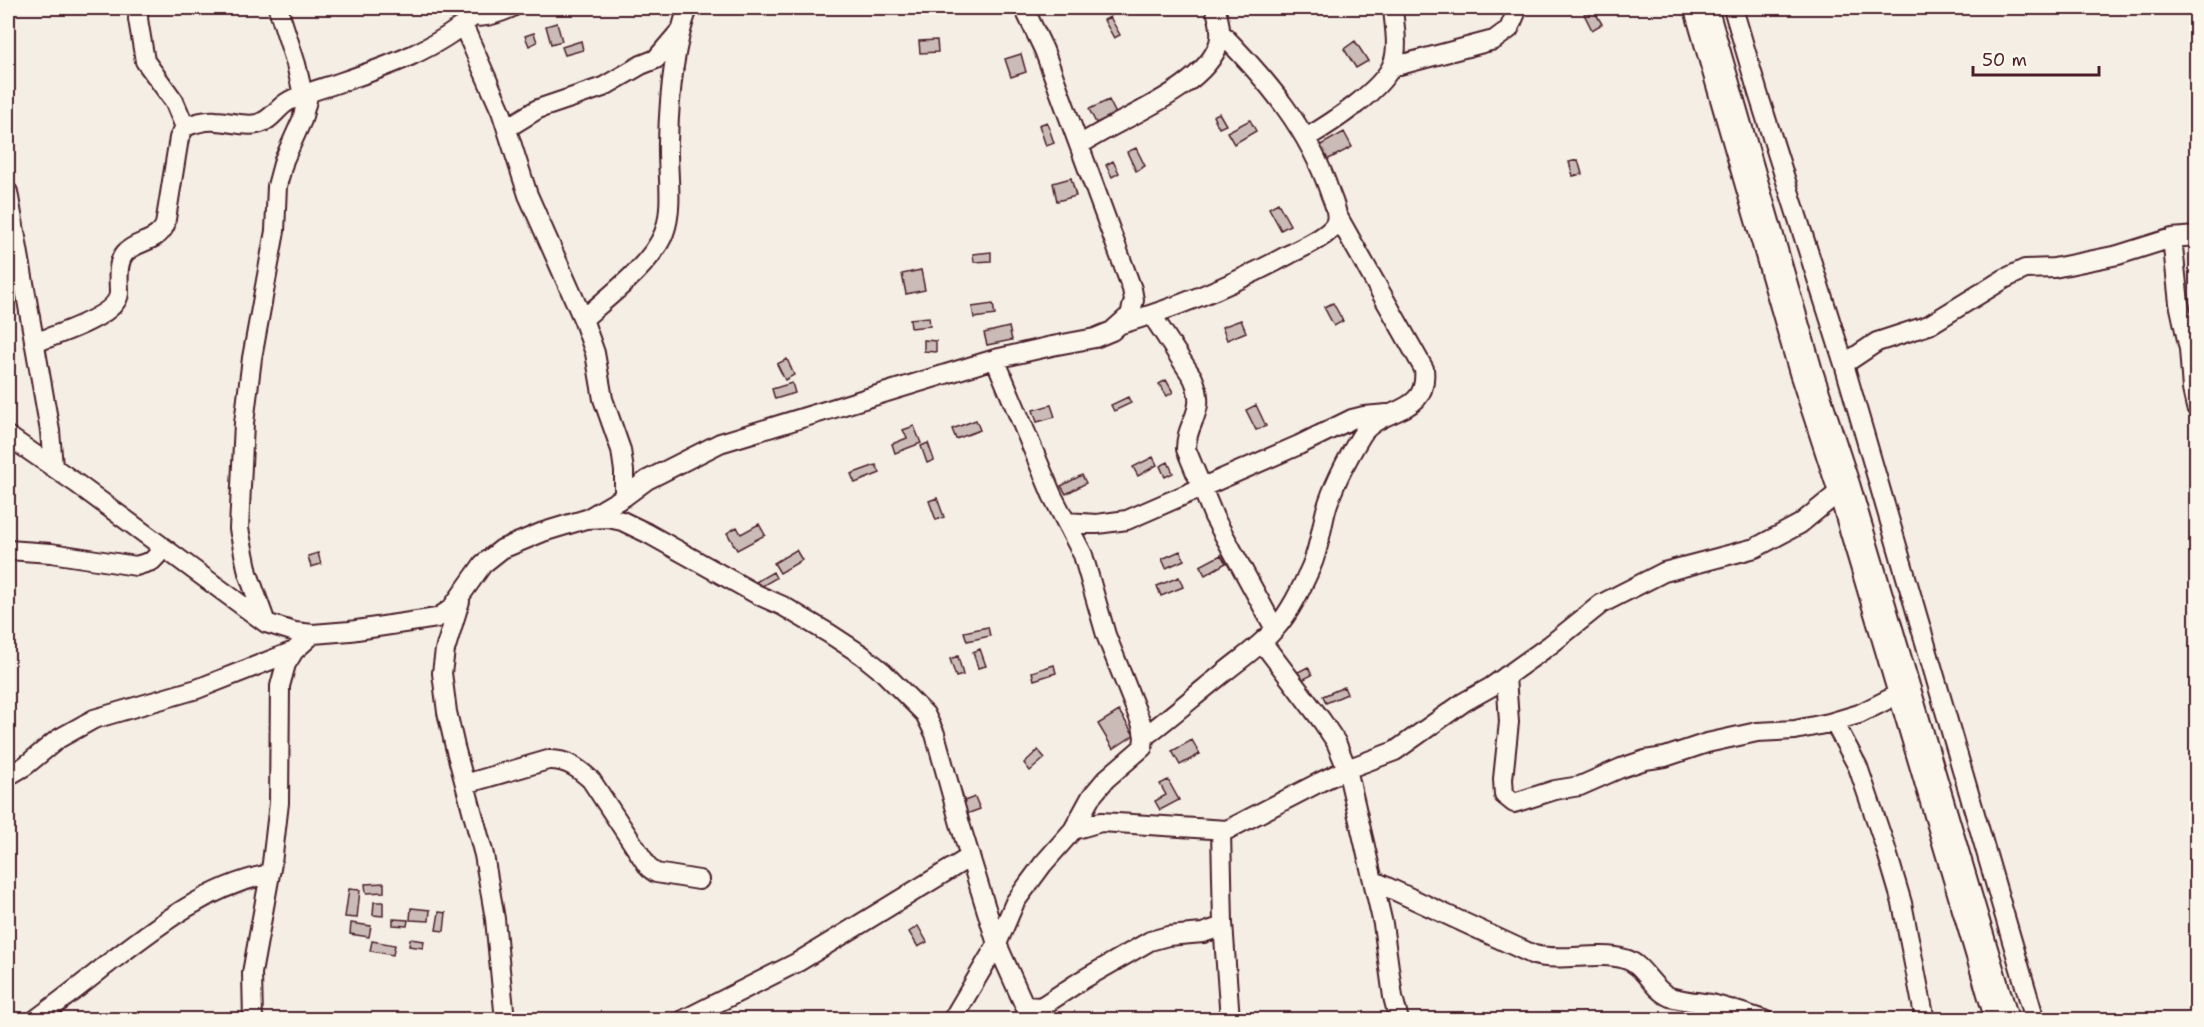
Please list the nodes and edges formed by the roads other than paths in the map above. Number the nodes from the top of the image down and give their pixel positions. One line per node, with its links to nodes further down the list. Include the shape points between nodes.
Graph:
1 (140, 8): 17 (street, via 138,19 145,61 174,101)
2 (278, 8): 16 (street)
3 (454, 8): 12 (street)
4 (511, 8): 12 (street)
5 (688, 8): 13 (street)
6 (1024, 8): 20 (street)
7 (1215, 8): 14 (street)
8 (1393, 8): 15 (street)
9 (1518, 8): 15 (street, via 1509,29 1494,40)
10 (1701, 8): 36 (highway, via 1806,372)
11 (1732, 8): 30 (street)
12 (467, 21): 16 (street, via 436,44); 18 (street)
13 (682, 28): 18 (street, via 656,59 603,87 538,109); 26 (street, via 670,107 669,211 664,234 635,273)
14 (1220, 32): 19 (street, via 1263,77); 20 (street, via 1219,43 1206,66 1187,82)
15 (1392, 67): 19 (street, via 1341,116)
16 (306, 93): 17 (street, via 255,125 215,121); 43 (street, via 302,120 277,186 274,240 252,358 244,433 239,529 248,573)
17 (185, 127): 28 (street, via 179,138 165,225 159,235 123,255 117,301 92,319)
18 (507, 128): 26 (street, via 528,195)
19 (1306, 138): 22 (street, via 1326,179)
20 (1080, 145): 27 (street, via 1132,289 1132,308)
21 (8, 192): 28 (street)
22 (1337, 215): 25 (street, via 1328,232 1307,246 1198,299); 32 (street, via 1424,369 1422,395)
23 (2196, 236): 24 (street)
24 (2172, 238): 30 (street, via 2118,255 2054,268 2025,269 1929,325 1877,342); 31 (street)
25 (1152, 315): 27 (street); 35 (street, via 1198,390 1199,406 1186,449)
26 (583, 319): 37 (street, via 595,353 603,399 621,450)
27 (1121, 324): 29 (street, via 1095,338)
28 (34, 343): 34 (street)
29 (995, 359): 37 (street, via 720,442 647,480); 39 (street)
30 (1844, 364): 73 (street)
31 (2196, 407)
32 (1394, 413): 35 (street, via 1352,419); 45 (street, via 1363,433 1327,509 1312,566 1291,607)
33 (8, 436): 34 (street)
34 (53, 467): 40 (street)
35 (1201, 486): 39 (street, via 1127,520 1097,524); 45 (street)
36 (1844, 488): 47 (street, via 1800,524 1755,549 1664,572 1610,600); 48 (highway)
37 (624, 498): 38 (street)
38 (586, 519): 42 (street, via 502,549 483,564); 56 (street, via 622,521 647,533 800,615 883,672 925,714 935,734)
39 (1066, 522): 50 (street, via 1083,555 1106,635)
40 (164, 548): 41 (street, via 152,561 136,566); 43 (street)
41 (8, 550)
42 (462, 596): 44 (street, via 437,618); 53 (street, via 442,673 447,712)
43 (266, 623): 44 (street)
44 (313, 634): 46 (street)
45 (1269, 635): 50 (street); 51 (street, via 1336,742)
46 (294, 651): 52 (street, via 197,689 94,719 58,739); 57 (street, via 280,686 279,803)
47 (1506, 676): 49 (street, via 1509,722 1504,795 1514,803 1580,786 1621,768 1707,743); 51 (street, via 1395,751)
48 (1903, 692): 49 (street, via 1860,714); 72 (highway)
49 (1834, 722): 71 (street, via 1858,767 1886,849 1902,903)
50 (1144, 737): 54 (street, via 1143,747 1106,778 1091,797)
51 (1347, 769): 55 (street); 59 (street)
52 (8, 776)
53 (465, 784): 58 (street, via 548,760 567,762 591,780 649,868 656,873); 65 (street, via 484,855 495,919)
54 (1073, 830): 55 (street, via 1101,822); 61 (street, via 1015,902)
55 (1221, 831): 60 (street)
56 (970, 857): 61 (street); 66 (street, via 798,962)
57 (269, 874): 63 (street, via 248,878 186,907); 64 (street, via 252,973)
58 (699, 880)
59 (1374, 881): 69 (street); 70 (street, via 1534,955 1624,958 1670,996)
60 (1223, 926): 62 (street, via 1150,941); 68 (street)
61 (998, 944): 62 (street); 67 (street)
62 (1028, 1013)
63 (35, 1020)
64 (252, 1020)
65 (505, 1020)
66 (683, 1020)
67 (952, 1020)
68 (1230, 1020)
69 (1399, 1020)
70 (1764, 1020)
71 (1925, 1020)
72 (2002, 1020)
73 (2035, 1020)

